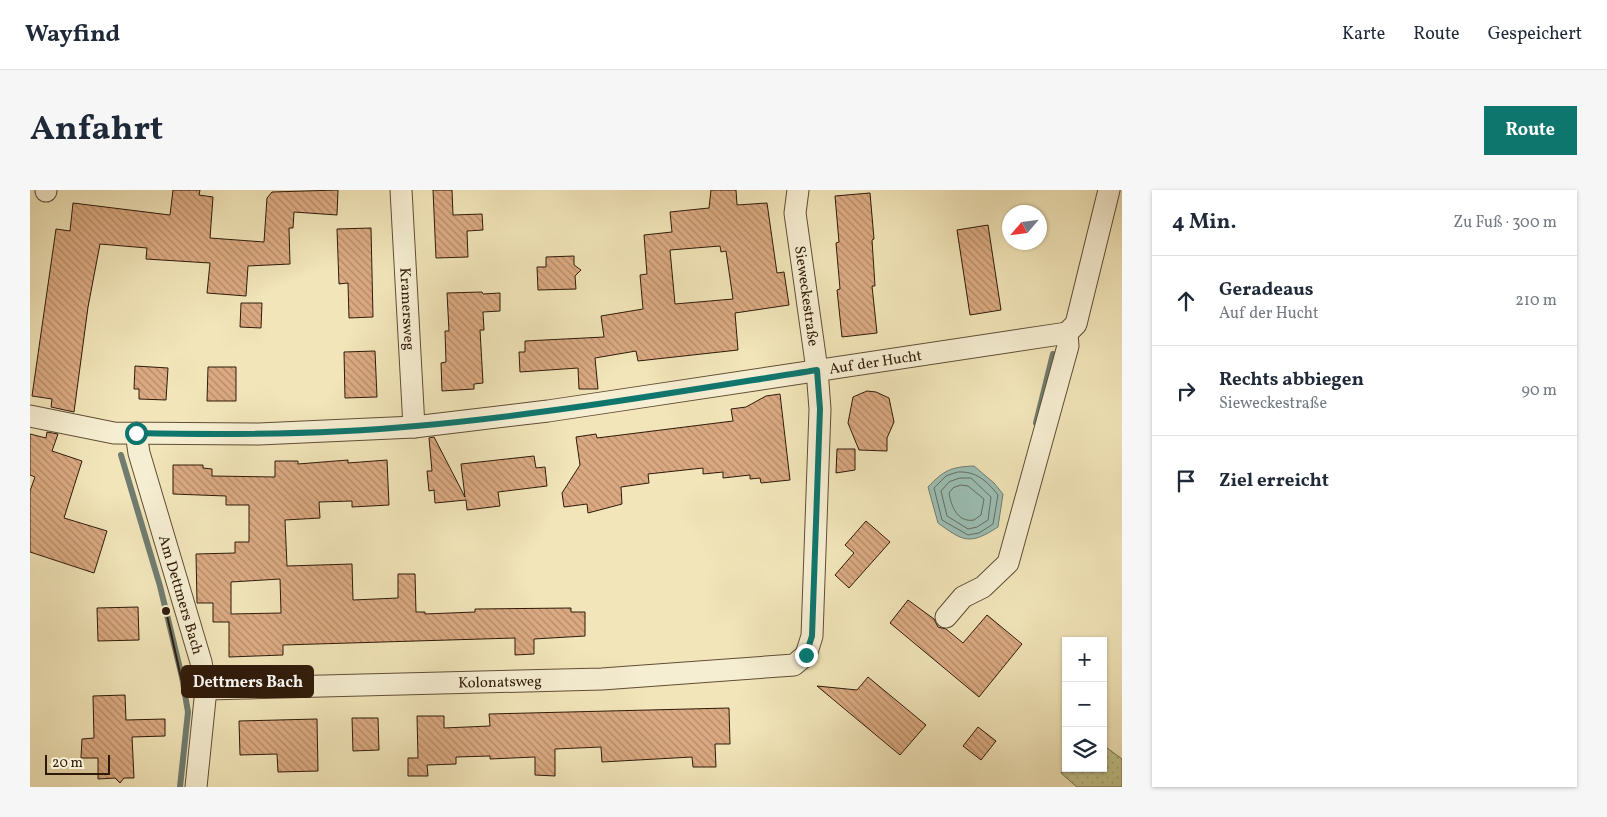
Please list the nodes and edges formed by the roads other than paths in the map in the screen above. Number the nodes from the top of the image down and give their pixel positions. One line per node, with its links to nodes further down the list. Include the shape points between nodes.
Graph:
1 (401, 190): 7 (street, Kramersweg)
2 (798, 190): 5 (street, Sieweckestraße, via 796,213)
3 (1108, 190): 4 (street, via 1076,324)
4 (1067, 333): 5 (street, Auf der Hucht); 9 (street, via 1068,346 1008,563 983,587 963,597)
5 (817, 370): 7 (street, Auf der Hucht, via 548,412); 10 (street, Sieweckestraße, via 820,409 812,636 806,655)
6 (30, 416): 8 (street, Auf der Hucht, via 114,433)
7 (414, 426): 8 (street, Auf der Hucht, via 259,434)
8 (136, 433): 11 (street, Am Dettmers Bach)
9 (946, 617)
10 (794, 665): 11 (street, Kolonatsweg, via 602,679)
11 (206, 689): 12 (street, Am Dettmers Bach)
12 (196, 787)

